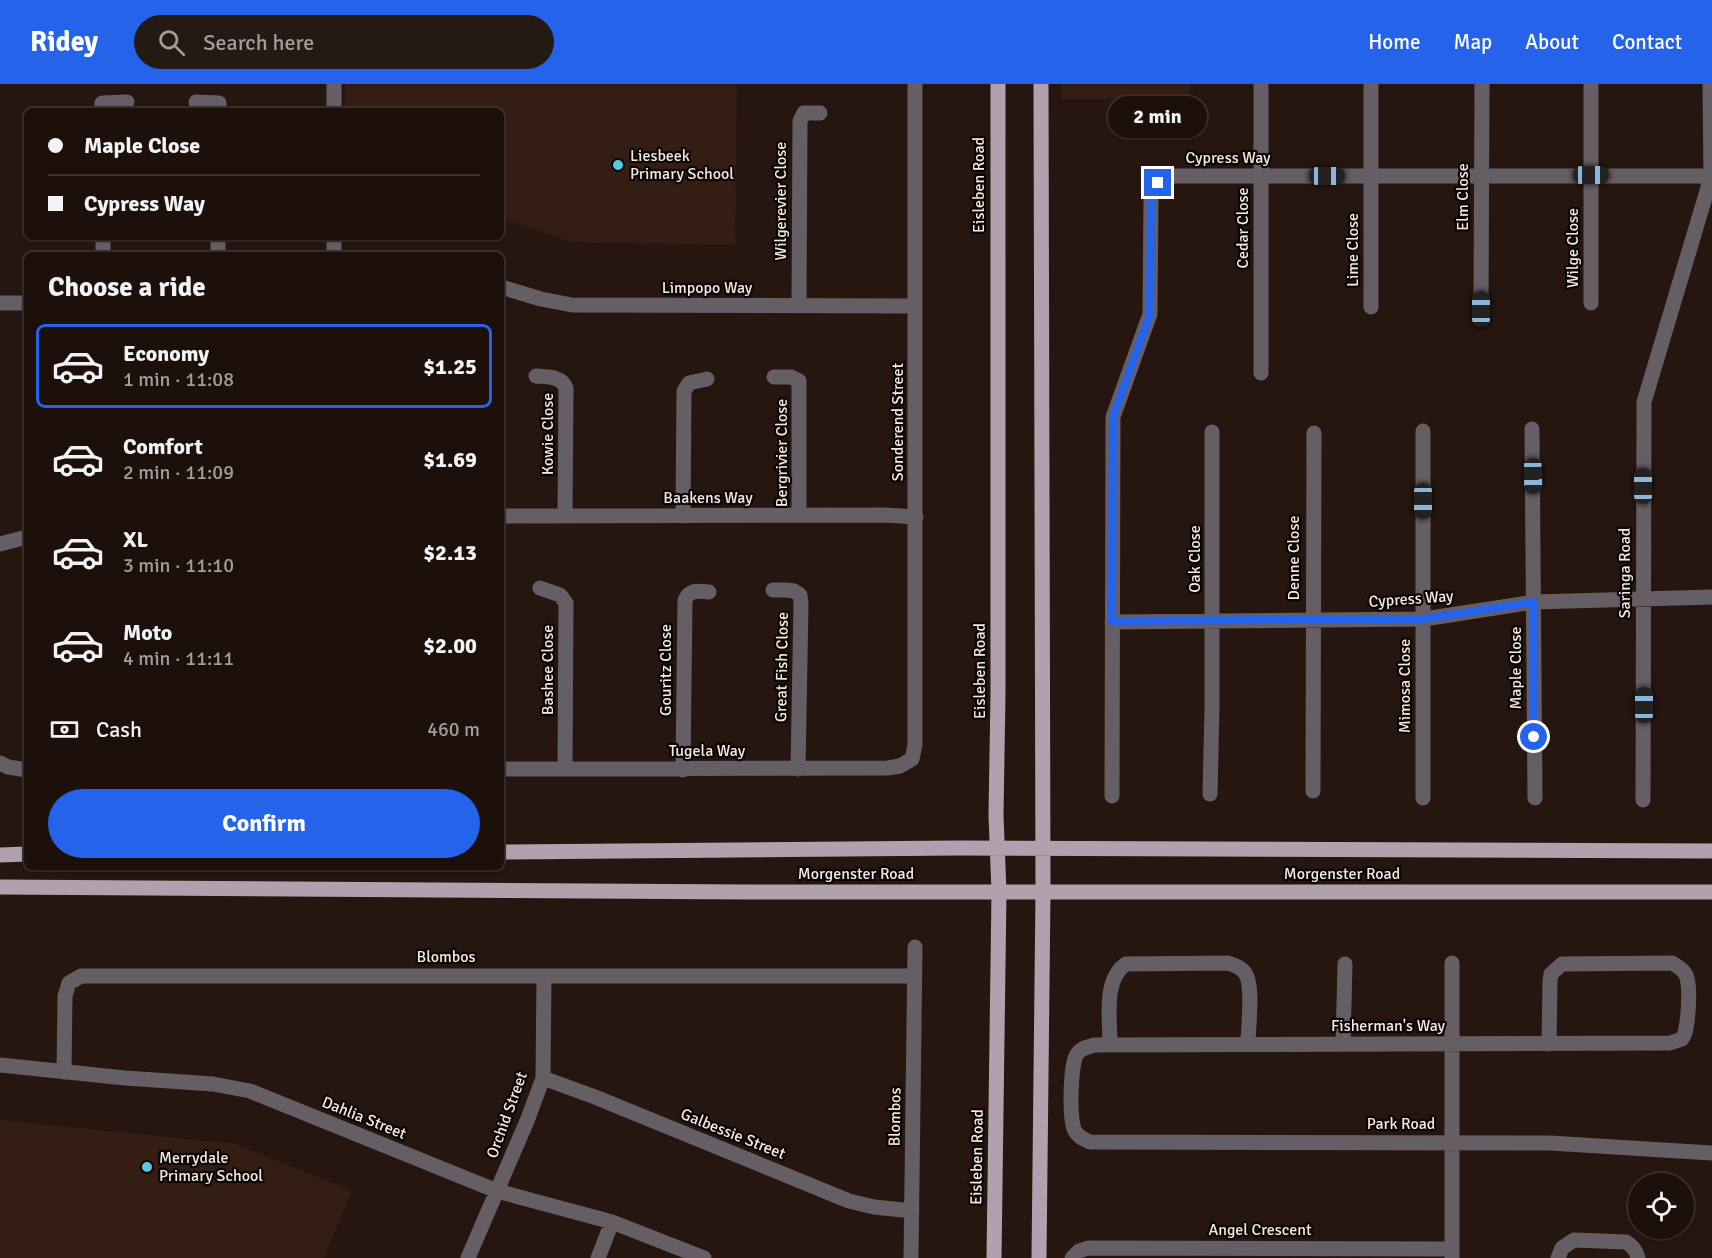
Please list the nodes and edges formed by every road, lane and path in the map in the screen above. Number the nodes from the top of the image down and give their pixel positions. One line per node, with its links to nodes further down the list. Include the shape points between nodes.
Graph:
1 (334, 84): 14 (street)
2 (915, 84): 26 (street, Sonderend Street)
3 (998, 84): 67 (main road, Eisleben Road)
4 (1041, 84): 68 (main road)
5 (1261, 84): 16 (street, Cedar Close)
6 (1371, 84): 19 (street, Lime Close)
7 (1482, 84): 17 (street, Elm Close)
8 (1591, 84): 18 (street, Wilge Close)
9 (1710, 84): 20 (street, Saringa Road)
10 (127, 102): 12 (street, via 102,103)
11 (196, 102): 13 (street, via 219,103)
12 (102, 108)
13 (219, 108)
14 (334, 108)
15 (820, 112): 25 (street, Wilgerevier Close, via 804,113 800,121)
16 (1261, 175): 19 (street, Cypress Way); 29 (street, Cedar Close); 51 (street, Cypress Way, via 1170,176 1158,183 1151,198 1150,314 1113,417)
17 (1481, 175): 18 (street, Cypress Way); 19 (street, Cypress Way); 28 (street, Elm Close)
18 (1591, 175): 20 (street, Cypress Way); 24 (street, Wilge Close)
19 (1371, 176): 27 (street, Lime Close)
20 (1711, 176): 48 (street, Saringa Road, via 1644,402)
21 (504, 288): 25 (street, Limpopo Way, via 572,305)
22 (0, 303): 23 (street)
23 (24, 303)
24 (1591, 303)
25 (799, 306): 26 (street, Limpopo Way)
26 (915, 306): 41 (street, Sonderend Street)
27 (1371, 307)
28 (1481, 309)
29 (1261, 373)
30 (536, 376): 39 (street, Kowie Close, via 565,383)
31 (774, 377): 37 (street, Bergrivier Close, via 800,381)
32 (706, 379): 40 (street, via 688,382 684,391)
33 (1532, 429): 49 (street, Maple Close)
34 (1423, 431): 50 (street, Mimosa Close)
35 (1212, 432): 52 (street, Oak Close)
36 (1314, 433): 53 (street, Denne Close)
37 (799, 515): 40 (street, Baakens Way); 41 (street, Baakens Way)
38 (504, 516): 39 (street, Baakens Way)
39 (565, 516): 40 (street, Baakens Way)
40 (683, 516)
41 (916, 517): 54 (street, Sonderend Street)
42 (24, 538): 43 (street)
43 (0, 544)
44 (540, 588): 57 (street, Bashee Close, via 560,595 566,603)
45 (773, 590): 58 (street, Great Fish Close, via 800,595)
46 (709, 592): 60 (street, Gouritz Close, via 692,592 685,600)
47 (1712, 597): 48 (street, Cypress Way)
48 (1643, 598): 49 (street, Cypress Way); 66 (street, Saringa Road)
49 (1534, 602): 50 (street, Cypress Way); 65 (street, Maple Close)
50 (1424, 619): 53 (street, Cypress Way); 64 (street, Mimosa Close)
51 (1112, 621): 52 (street, Cypress Way); 63 (street, Cypress Way)
52 (1213, 621): 53 (street, Cypress Way); 62 (street, Oak Close)
53 (1312, 621): 61 (street, Denne Close)
54 (912, 759): 58 (street, Tugela Way, via 888,768)
55 (0, 763): 59 (street)
56 (504, 769): 57 (street, Tugela Way)
57 (565, 769): 60 (street, Tugela Way)
58 (798, 769): 60 (street, Tugela Way)
59 (24, 770)
60 (683, 770)
61 (1313, 791)
62 (1210, 794)
63 (1112, 796)
64 (1423, 798)
65 (1535, 798)
66 (1643, 800)
67 (998, 849): 68 (main road, Morgenster Road); 70 (main road, Morgenster Road); 74 (main road, Eisleben Road)
68 (1043, 849): 69 (main road, Morgenster Road); 75 (main road)
69 (1712, 851)
70 (504, 852)
71 (24, 854): 72 (main road)
72 (0, 855)
73 (0, 887): 74 (main road, Morgenster Road)
74 (999, 892): 75 (main road, Morgenster Road); 102 (main road, Eisleben Road)
75 (1043, 892): 76 (main road, Morgenster Road); 103 (main road)
76 (1712, 892)
77 (915, 947): 80 (street, Blombos)
78 (1452, 963): 85 (street)
79 (1345, 964): 84 (street)
80 (915, 976): 81 (street, Blombos); 94 (street, Blombos)
81 (544, 977): 88 (street, Blombos, via 81,976 69,983 65,996); 89 (street, Orchid Street)
82 (1110, 1044): 83 (street, Fisherman's Way); 83 (street, via 1111,988 1114,975 1126,964 1228,963 1244,972 1249,984); 90 (street, Fisherman's Way, via 1094,1045 1075,1058 1072,1123 1078,1136)
83 (1248, 1044): 84 (street, Fisherman's Way)
84 (1343, 1044): 85 (street, Fisherman's Way)
85 (1452, 1044): 86 (street, Fisherman's Way); 91 (street)
86 (1549, 1044): 86 (street, Fisherman's Way, via 1670,1043 1682,1039 1687,1026 1686,975 1672,963 1562,964 1551,974)
87 (0, 1065): 88 (street, Dahlia Street)
88 (64, 1072): 93 (street, Dahlia Street, via 213,1084 250,1091)
89 (543, 1078): 93 (street, Orchid Street); 94 (street, Galbessie Street, via 849,1201)
90 (1090, 1142): 91 (street, Park Road)
91 (1452, 1142): 92 (street, Park Road, via 1550,1143); 97 (street)
92 (1712, 1153)
93 (497, 1191): 95 (street, Dahlia Street); 98 (street, Orchid Street)
94 (912, 1211): 101 (street, Blombos)
95 (612, 1222): 99 (street); 100 (street, Dahlia Street)
96 (1560, 1253): 105 (street, via 1574,1240 1618,1240 1632,1246)
97 (1452, 1254): 104 (street, Angel Crescent, via 1088,1248)
98 (468, 1258)
99 (598, 1258)
100 (704, 1258)
101 (911, 1258)
102 (994, 1258)
103 (1039, 1258)
104 (1072, 1258)
105 (1638, 1258)

